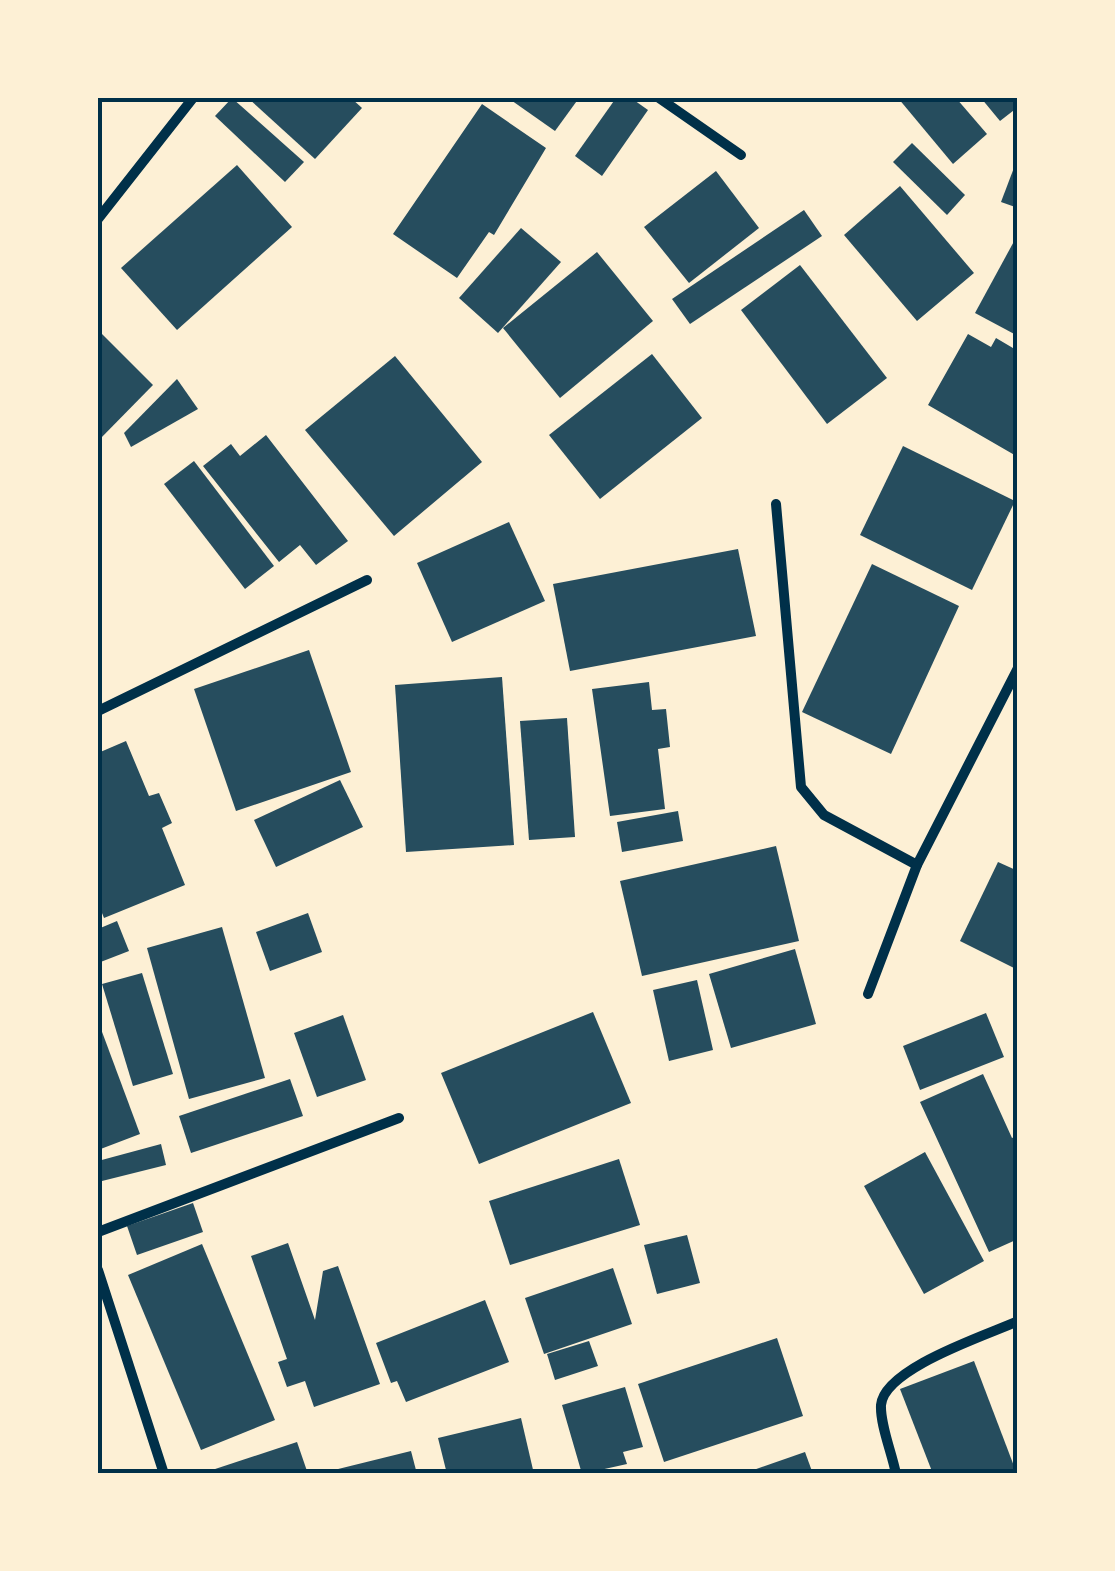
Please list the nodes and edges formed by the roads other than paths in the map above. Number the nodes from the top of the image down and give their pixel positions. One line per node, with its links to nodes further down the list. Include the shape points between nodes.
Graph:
1 (193, 98): 4 (street)
2 (658, 98): 3 (street)
3 (741, 156)
4 (98, 219)
5 (776, 504): 9 (street, via 801,787 824,814)
6 (367, 580): 8 (street)
7 (1018, 668): 9 (street)
8 (98, 712)
9 (917, 865): 10 (street)
10 (868, 994)
11 (400, 1118): 12 (street)
12 (98, 1232)
13 (98, 1270): 14 (street)
14 (109, 1298): 15 (street); 17 (street)
15 (98, 1304)
16 (1018, 1322): 18 (street, via 914,1367 887,1388 881,1405)
17 (164, 1474)
18 (896, 1474)

